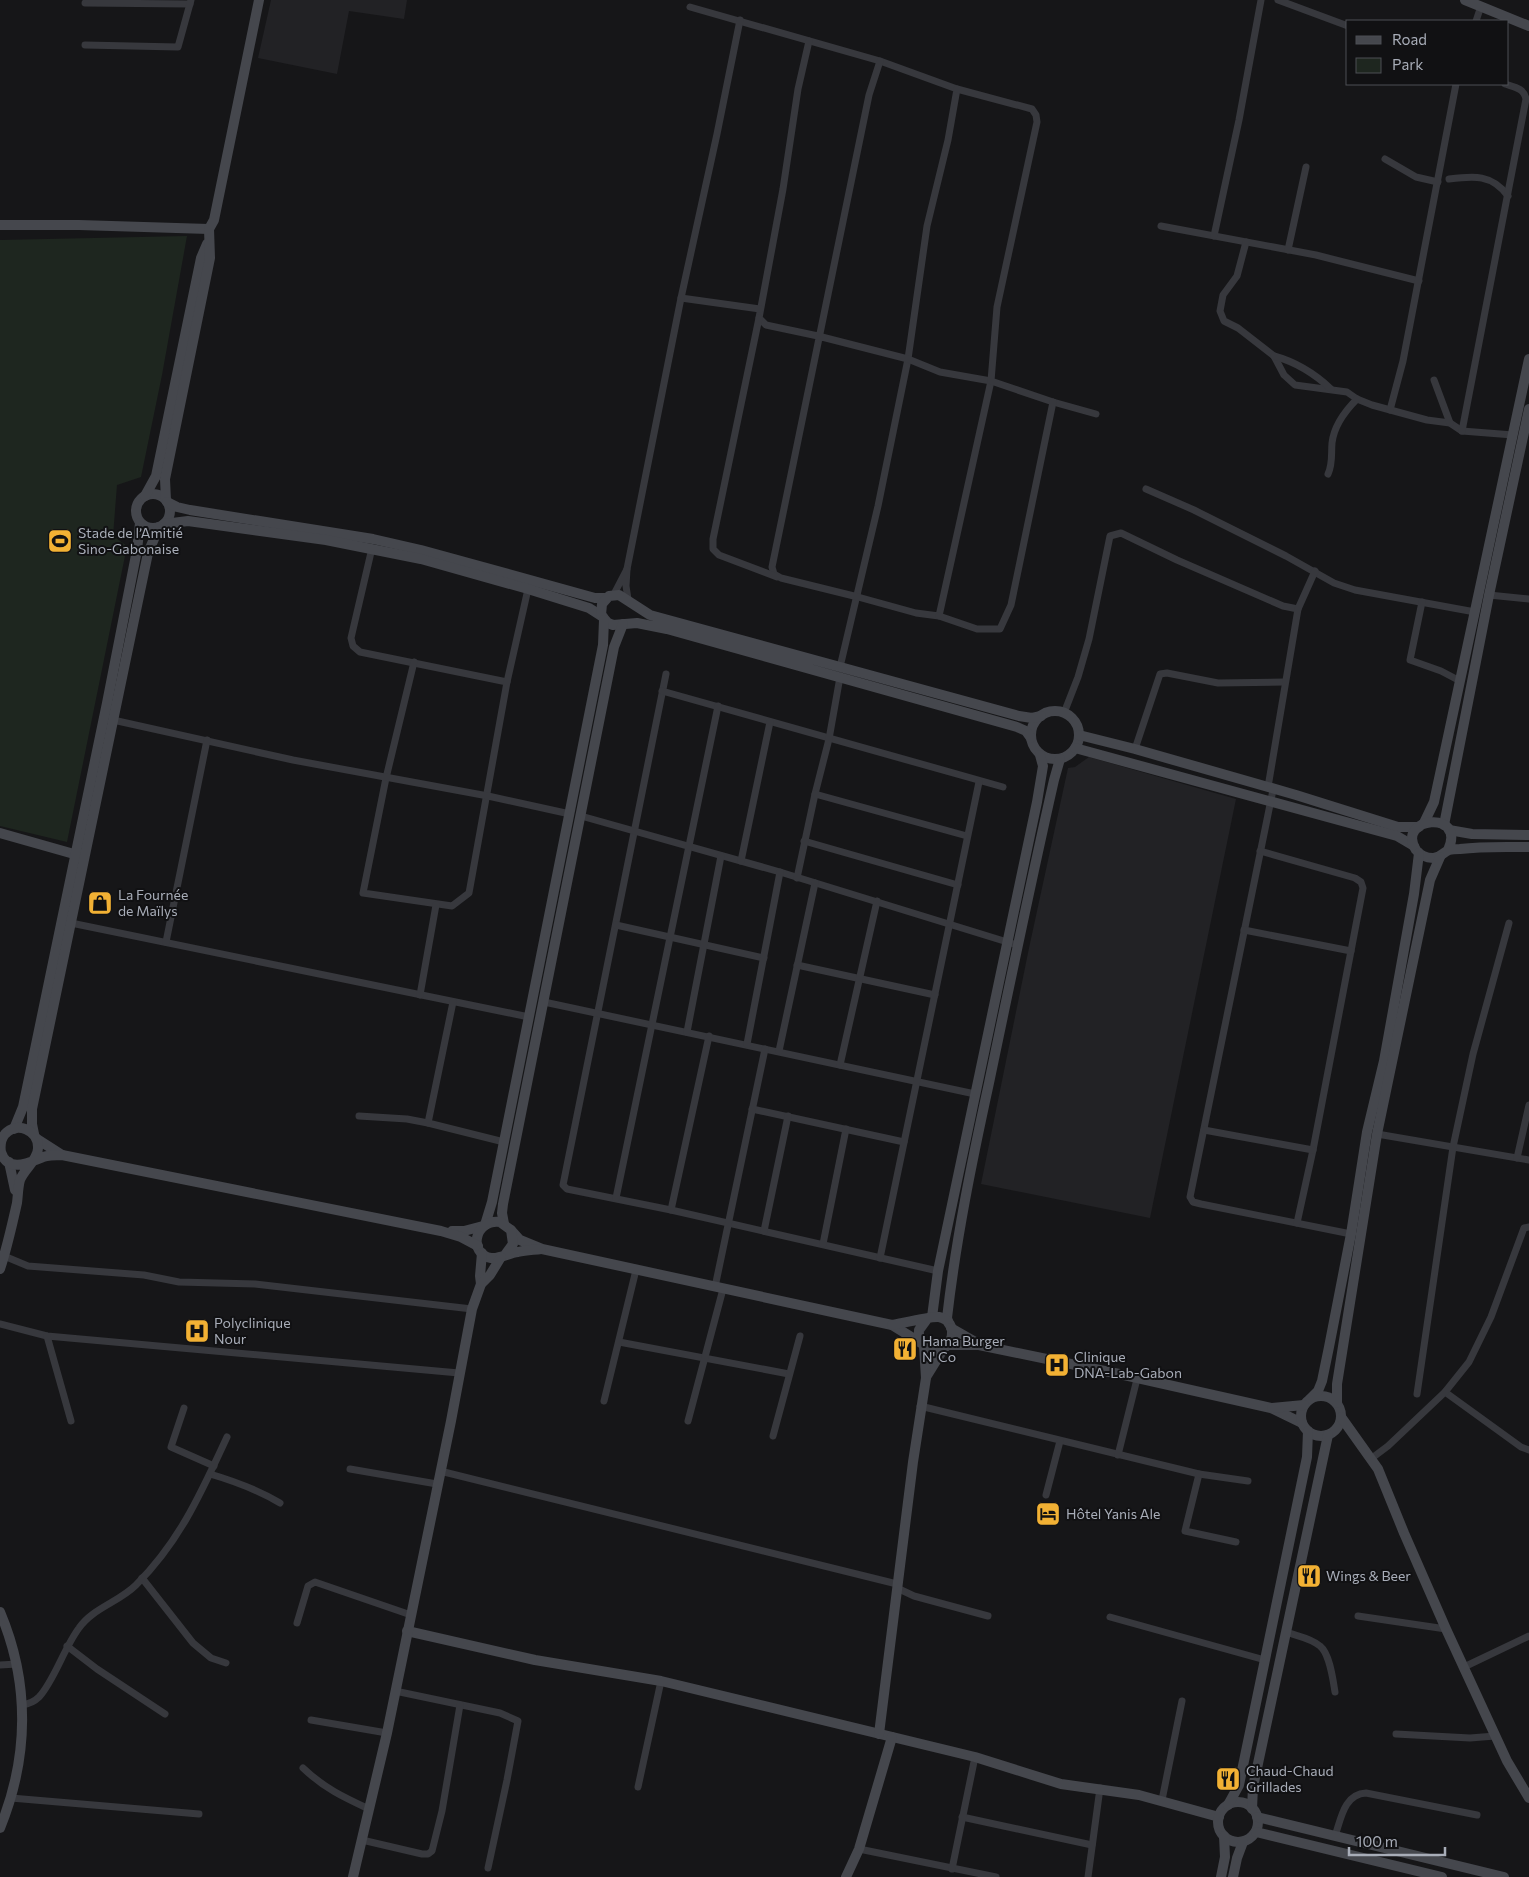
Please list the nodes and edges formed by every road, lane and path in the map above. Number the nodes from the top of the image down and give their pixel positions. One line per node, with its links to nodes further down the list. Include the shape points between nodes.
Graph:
1 (259, 0): 26 (street, via 214,220)
2 (1261, 0): 27 (street)
3 (1278, 0): 11 (street)
4 (1465, 0): 7 (street)
5 (190, 2): 6 (street); 14 (street, via 178,47)
6 (85, 3)
7 (1481, 6): 10 (street); 12 (street)
8 (690, 7): 9 (street)
9 (740, 20): 13 (street); 32 (street)
10 (1476, 20)
11 (1346, 25)
12 (1529, 26)
13 (809, 41): 15 (street); 33 (street)
14 (85, 45)
15 (880, 61): 18 (street); 35 (street, via 869,95)
16 (1456, 85): 22 (street)
17 (1508, 85): 23 (street, via 1521,89 1526,99)
18 (957, 89): 37 (street, via 927,226); 40 (street, via 1032,109 1037,122 998,307)
19 (1384, 159): 22 (street, via 1416,177)
20 (1306, 166): 30 (street)
21 (1449, 178): 23 (street, via 1473,176 1493,181)
22 (1438, 182): 31 (street)
23 (1508, 196): 48 (street)
24 (0, 225): 26 (street)
25 (1161, 226): 27 (street)
26 (208, 229): 28 (street)
27 (1214, 236): 29 (street)
28 (208, 241): 52 (street, via 201,258 156,476); 53 (street, via 210,258 165,479)
29 (1246, 242): 30 (street); 36 (street, via 1237,276 1223,295 1220,311 1224,321)
30 (1288, 250): 31 (street)
31 (1419, 281): 45 (street)
32 (681, 298): 33 (street); 57 (street)
33 (760, 309): 34 (street)
34 (759, 318): 35 (street, via 766,325); 59 (street, via 713,549 719,555)
35 (818, 336): 37 (street); 59 (street, via 772,567 774,574)
36 (1274, 356): 41 (street, via 1307,370); 41 (street, via 1284,375 1296,385)
37 (908, 359): 40 (street, via 940,372); 63 (street)
38 (1529, 359): 49 (street)
39 (1434, 380): 47 (street)
40 (991, 381): 43 (street); 69 (street)
41 (1332, 389): 42 (street, via 1347,392)
42 (1356, 399): 45 (street); 50 (street, via 1343,413 1334,432 1332,465)
43 (1053, 402): 46 (street); 69 (street, via 1010,605 1000,629 977,629)
44 (1529, 408): 61 (street)
45 (1390, 410): 47 (street)
46 (1096, 414)
47 (1450, 423): 48 (street)
48 (1462, 431): 49 (street)
49 (1513, 435): 68 (street)
50 (1328, 474)
51 (1146, 490): 58 (street, via 1194,510)
52 (145, 496): 53 (street, via 156,494); 54 (street, via 135,508)
53 (167, 501): 55 (street, via 170,515); 62 (street, via 190,510 372,539 595,598)
54 (140, 523): 55 (street, via 149,528); 113 (street)
55 (162, 526): 56 (street, via 188,521); 82 (street, via 148,553)
56 (372, 548): 60 (street, via 421,558); 72 (street, via 351,638 353,646 360,652)
57 (627, 569): 62 (street); 65 (street)
58 (1314, 571): 66 (street, via 1355,590); 67 (street)
59 (782, 578): 63 (street)
60 (528, 589): 70 (street, via 589,608); 76 (street)
61 (1489, 595): 64 (street); 102 (street)
62 (610, 596): 65 (street, via 619,594); 70 (street, via 600,610)
63 (858, 597): 69 (street); 73 (street)
64 (1529, 599)
65 (629, 601): 71 (street, via 632,613); 73 (street, via 650,615)
66 (1422, 602): 68 (street); 75 (street, via 1410,660)
67 (1298, 609): 77 (street); 80 (street, via 1283,606 1121,533 1110,536 1089,639)
68 (1475, 612): 75 (street)
69 (939, 616)
70 (603, 618): 71 (street, via 613,625); 99 (street, via 603,645)
71 (624, 623): 73 (street, via 667,629); 100 (street, via 614,647)
72 (414, 662): 76 (street); 92 (street)
73 (840, 672): 81 (street, via 1019,716); 85 (street, via 1017,727); 86 (street)
74 (666, 674): 78 (street)
75 (1460, 681): 101 (street, via 1434,802)
76 (507, 682): 97 (street)
77 (1285, 682): 89 (street, via 1218,683 1160,674); 95 (street)
78 (662, 691): 79 (street); 103 (street)
79 (718, 706): 83 (street); 109 (street)
80 (1064, 712): 81 (street); 84 (street, via 1075,722)
81 (1041, 716): 85 (street, via 1032,726)
82 (113, 720): 87 (street); 113 (street)
83 (770, 722): 86 (street); 115 (street)
84 (1079, 735): 88 (street); 89 (street)
85 (1031, 738): 90 (street)
86 (829, 739): 93 (street); 96 (street)
87 (207, 740): 92 (street); 128 (street)
88 (1075, 748): 91 (street); 98 (street)
89 (1135, 749): 95 (street)
90 (1040, 755): 91 (street); 129 (street, via 1043,766)
91 (1060, 759): 129 (street)
92 (386, 778): 97 (street); 121 (street, via 363,893)
93 (979, 782): 94 (street); 106 (street)
94 (1003, 787)
95 (1270, 788): 98 (street); 101 (street, via 1398,827)
96 (814, 794): 106 (street); 107 (street)
97 (488, 796): 99 (street); 121 (street, via 469,893 452,906)
98 (1271, 802): 110 (street, via 1397,836); 111 (street)
99 (570, 814): 140 (street)
100 (581, 816): 103 (street); 138 (street)
101 (1421, 825): 102 (street, via 1434,821); 110 (street, via 1414,836)
102 (1446, 828): 105 (street, via 1472,834); 112 (street, via 1451,840)
103 (635, 832): 109 (street); 125 (street)
104 (0, 833): 113 (street)
105 (1529, 835)
106 (966, 836): 119 (street)
107 (804, 841): 117 (street); 119 (street)
108 (1529, 846): 112 (street, via 1472,847)
109 (688, 847): 114 (street); 127 (street)
110 (1417, 849): 112 (street, via 1429,858); 181 (street, via 1414,894 1384,1061 1367,1132)
111 (1260, 852): 126 (street); 131 (street, via 1361,882 1363,888)
112 (1444, 853): 158 (street, via 1430,880)
113 (80, 855): 122 (street); 155 (street, via 23,1107)
114 (721, 856): 115 (street); 130 (street)
115 (741, 861): 116 (street)
116 (780, 872): 117 (street); 132 (street)
117 (797, 878): 118 (street)
118 (814, 883): 120 (street); 133 (street)
119 (958, 886): 123 (street)
120 (877, 901): 123 (street); 134 (street)
121 (436, 905): 135 (street)
122 (71, 923): 128 (street); 160 (street, via 32,1109)
123 (950, 923): 129 (street); 136 (street)
124 (1509, 923): 163 (street, via 1473,1054)
125 (616, 925): 127 (street); 139 (street)
126 (1244, 930): 131 (street); 157 (street)
127 (669, 938): 130 (street); 141 (street)
128 (166, 942): 135 (street)
129 (1012, 943): 149 (street); 197 (street, via 953,1266 947,1318)
130 (704, 945): 132 (street); 142 (street)
131 (1351, 951): 165 (street)
132 (764, 958): 144 (street)
133 (797, 965): 134 (street); 146 (street)
134 (860, 979): 136 (street); 147 (street)
135 (420, 995): 137 (street)
136 (936, 995): 148 (street)
137 (454, 1002): 140 (street); 154 (street)
138 (544, 1002): 139 (street); 177 (street, via 503,1204)
139 (598, 1013): 141 (street); 171 (street, via 563,1185 567,1189)
140 (529, 1017): 161 (street)
141 (654, 1025): 142 (street); 171 (street)
142 (687, 1032): 143 (street)
143 (709, 1036): 144 (street); 173 (street)
144 (747, 1044): 145 (street)
145 (765, 1049): 146 (street); 151 (street)
146 (779, 1051): 147 (street)
147 (840, 1065): 148 (street)
148 (917, 1082): 149 (street); 162 (street)
149 (975, 1094): 190 (street)
150 (1529, 1106): 167 (street)
151 (752, 1109): 153 (street); 174 (street)
152 (359, 1116): 154 (street)
153 (788, 1116): 156 (street); 180 (street)
154 (428, 1124): 161 (street)
155 (14, 1129): 159 (street); 160 (street, via 26,1129)
156 (846, 1129): 162 (street); 182 (street)
157 (1204, 1130): 165 (street); 175 (street, via 1190,1190 1193,1202)
158 (1376, 1134): 163 (street); 213 (street, via 1336,1384)
159 (2, 1136): 164 (street)
160 (35, 1137): 166 (street); 170 (street, via 38,1150)
161 (504, 1142): 176 (street)
162 (904, 1142): 187 (street)
163 (1453, 1146): 167 (street); 210 (street)
164 (0, 1147): 169 (street)
165 (1313, 1150): 175 (street)
166 (62, 1155): 170 (street, via 46,1156); 179 (street)
167 (1517, 1158): 168 (street)
168 (1529, 1160)
169 (9, 1162): 170 (street, via 17,1166); 172 (street)
170 (31, 1162): 172 (street, via 20,1180)
171 (616, 1198): 173 (street)
172 (17, 1201): 185 (street)
173 (671, 1210): 174 (street)
174 (728, 1223): 180 (street); 192 (street)
175 (1297, 1223): 181 (street)
176 (484, 1226): 177 (street, via 495,1222); 179 (street, via 464,1231); 183 (street, via 478,1234)
177 (507, 1227): 184 (street, via 520,1240); 186 (street, via 513,1244)
178 (1529, 1227): 209 (street, via 1524,1228 1469,1362)
179 (441, 1231): 183 (street, via 461,1237)
180 (764, 1231): 182 (street)
181 (1351, 1234): 212 (street, via 1322,1381 1318,1391)
182 (823, 1244): 187 (street)
183 (480, 1249): 186 (street, via 492,1258); 191 (street)
184 (542, 1249): 186 (street); 189 (street)
185 (4, 1256): 188 (street); 193 (street, via 28,1266 179,1282 255,1284)
186 (503, 1256): 191 (street)
187 (880, 1258): 190 (street)
188 (0, 1269)
189 (636, 1270): 192 (street); 200 (street)
190 (938, 1271): 194 (street)
191 (481, 1284): 193 (street)
192 (719, 1288): 196 (street); 204 (street)
193 (472, 1309): 205 (street)
194 (930, 1318): 196 (street); 197 (street, via 941,1318); 201 (street, via 919,1330)
195 (0, 1324): 198 (street)
196 (892, 1325): 201 (street)
197 (950, 1326): 202 (street); 203 (street, via 952,1338)
198 (47, 1336): 205 (street); 218 (street)
199 (800, 1336): 206 (street)
200 (619, 1342): 204 (street); 211 (street)
201 (923, 1344): 203 (street, via 934,1350); 207 (street)
202 (979, 1345): 203 (street); 208 (street)
203 (946, 1347): 207 (street)
204 (705, 1358): 206 (street); 219 (street)
205 (460, 1373): 230 (street)
206 (789, 1374): 222 (street)
207 (926, 1378): 214 (street)
208 (1137, 1379): 216 (street); 226 (street)
209 (1445, 1392): 225 (street); 227 (street)
210 (1417, 1394)
211 (604, 1401)
212 (1307, 1402): 213 (street, via 1325,1396); 216 (street); 220 (street, via 1301,1414)
213 (1337, 1403): 217 (street)
214 (920, 1406): 224 (street); 239 (street)
215 (184, 1408): 228 (street, via 171,1447)
216 (1271, 1408): 220 (street)
217 (1342, 1416): 221 (street, via 1338,1428); 227 (street)
218 (71, 1422)
219 (688, 1422)
220 (1305, 1427): 221 (street, via 1318,1436); 251 (street, via 1307,1457)
221 (1328, 1435): 248 (street)
222 (774, 1436)
223 (227, 1438): 228 (street)
224 (1060, 1441): 226 (street); 235 (street)
225 (1529, 1450)
226 (1118, 1455): 232 (street)
227 (1372, 1458): 246 (street)
228 (214, 1466): 231 (street)
229 (350, 1469): 234 (street)
230 (440, 1472): 234 (street); 239 (street)
231 (210, 1474): 236 (street); 238 (street, via 176,1537)
232 (1199, 1474): 233 (street); 237 (street, via 1185,1531)
233 (1248, 1481)
234 (437, 1484): 241 (street)
235 (1046, 1495)
236 (280, 1503)
237 (1236, 1542)
238 (142, 1578): 250 (street, via 84,1621); 252 (street, via 193,1643 211,1658)
239 (897, 1586): 242 (street, via 914,1596); 265 (street)
240 (0, 1612): 253 (street)
241 (410, 1615): 245 (street, via 315,1582 308,1586); 247 (street)
242 (988, 1616)
243 (1358, 1616): 246 (street)
244 (1110, 1617): 251 (street)
245 (297, 1623)
246 (1446, 1629): 255 (street)
247 (407, 1632): 256 (street, via 535,1660); 257 (street)
248 (1286, 1632): 258 (street, via 1322,1647); 278 (street, via 1253,1787)
249 (1529, 1636): 255 (street)
250 (67, 1646): 261 (street, via 38,1699); 262 (street)
251 (1265, 1660): 276 (street, via 1239,1785)
252 (226, 1663)
253 (17, 1664): 254 (street); 261 (street)
254 (0, 1665)
255 (1464, 1667): 267 (street)
256 (661, 1682): 265 (street); 271 (street)
257 (395, 1691): 260 (street); 264 (street)
258 (1336, 1692)
259 (1182, 1701): 275 (street)
260 (460, 1705): 287 (street, via 432,1851 422,1854); 291 (street, via 518,1721)
261 (22, 1706): 273 (street, via 20,1757)
262 (165, 1714)
263 (311, 1720): 264 (street)
264 (387, 1733): 277 (street)
265 (879, 1734): 268 (street)
266 (1396, 1734): 267 (street, via 1470,1738)
267 (1496, 1736): 274 (street)
268 (892, 1737): 269 (street); 290 (street)
269 (975, 1757): 272 (street, via 1073,1787); 281 (street)
270 (303, 1768): 277 (street, via 335,1793)
271 (638, 1787)
272 (1100, 1788): 275 (street); 289 (street)
273 (11, 1798): 279 (street); 283 (street)
274 (1529, 1798)
275 (1162, 1800): 282 (street)
276 (1228, 1805): 278 (street, via 1241,1803); 282 (street)
277 (369, 1808): 287 (street)
278 (1255, 1813): 284 (street); 286 (street)
279 (199, 1814)
280 (1476, 1815): 286 (street, via 1360,1793 1346,1804)
281 (962, 1817): 289 (street); 292 (street)
282 (1219, 1817): 285 (street, via 1219,1827)
283 (0, 1828)
284 (1256, 1832): 288 (street); 299 (street)
285 (1224, 1836): 288 (street, via 1233,1842); 297 (street, via 1225,1857)
286 (1334, 1836): 300 (street)
287 (362, 1840): 293 (street)
288 (1243, 1842): 298 (street)
289 (1092, 1845): 296 (street)
290 (859, 1849): 292 (street); 294 (street)
291 (488, 1868)
292 (952, 1868): 295 (street)
293 (353, 1877)
294 (846, 1877)
295 (996, 1877)
296 (1088, 1877)
297 (1221, 1877)
298 (1233, 1877)
299 (1442, 1877)
300 (1504, 1877)

